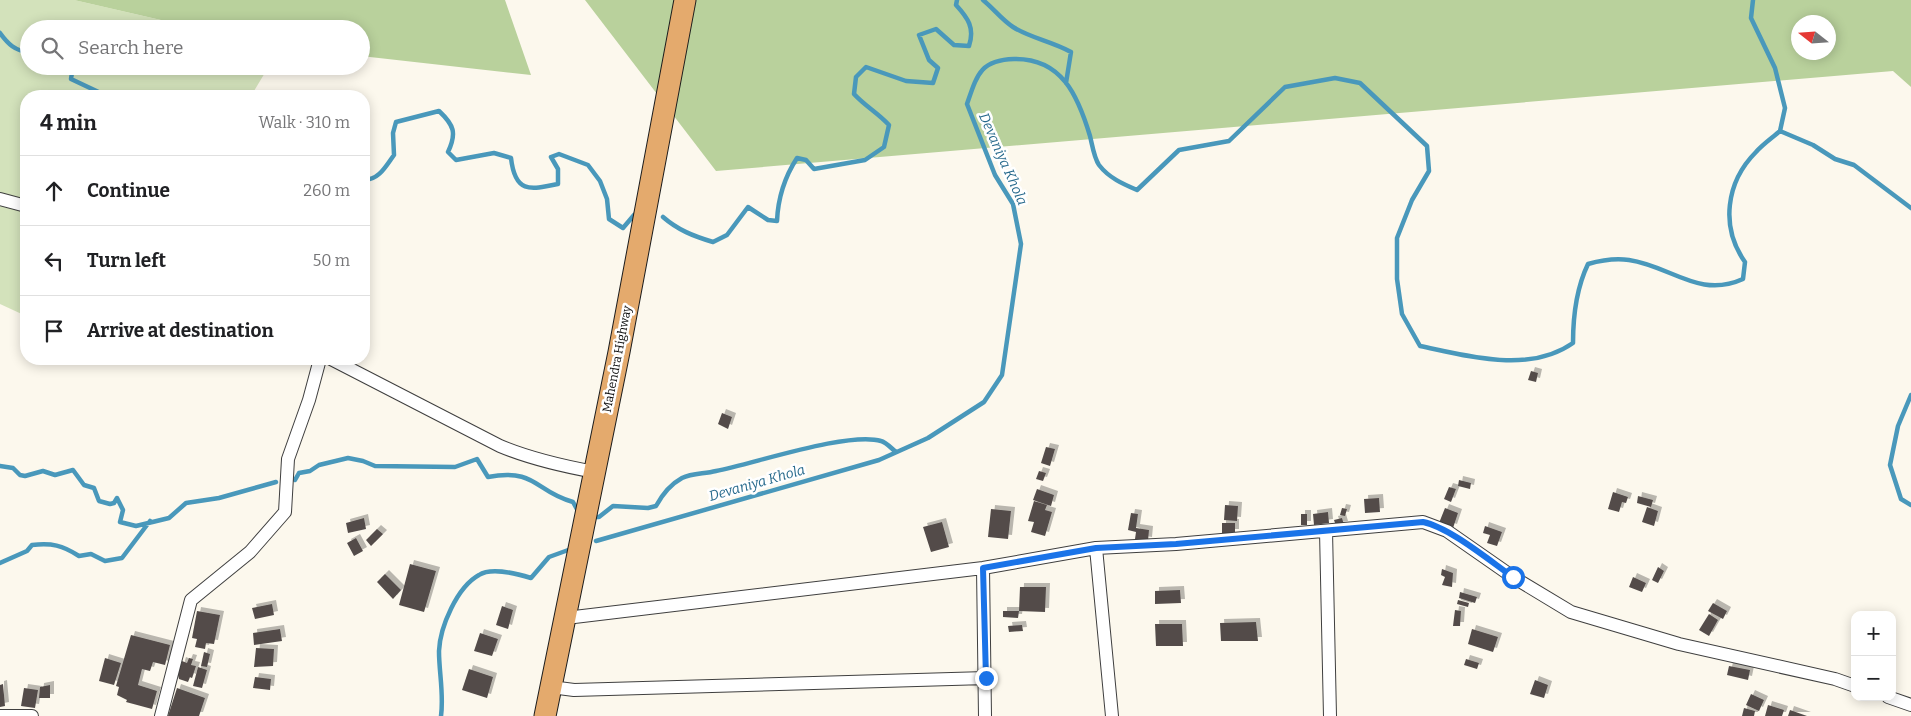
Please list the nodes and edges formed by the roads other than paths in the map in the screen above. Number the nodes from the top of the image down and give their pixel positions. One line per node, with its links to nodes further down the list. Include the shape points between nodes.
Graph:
1 (685, 0): 6 (highway, Mahendra Highway)
2 (0, 199): 3 (street)
3 (20, 204)
4 (318, 365): 18 (street, via 288,459 285,512 250,552 191,600)
5 (343, 365): 6 (street, via 500,446 554,465)
6 (595, 472): 10 (highway, Mahendra Highway)
7 (1326, 531): 8 (street); 12 (street, via 1423,522 1432,524 1571,612 1680,644); 22 (street)
8 (1096, 548): 9 (street); 21 (street)
9 (983, 568): 10 (street); 11 (street)
10 (566, 618): 13 (highway, Mahendra Highway)
11 (986, 678): 13 (street, via 574,690); 20 (street)
12 (1851, 685)
13 (551, 687): 19 (highway, Mahendra Highway)
14 (1896, 700): 15 (street)
15 (1911, 705)
16 (0, 716): 17 (street)
17 (32, 716)
18 (161, 716)
19 (545, 716)
20 (985, 716)
21 (1112, 716)
22 (1330, 716)

